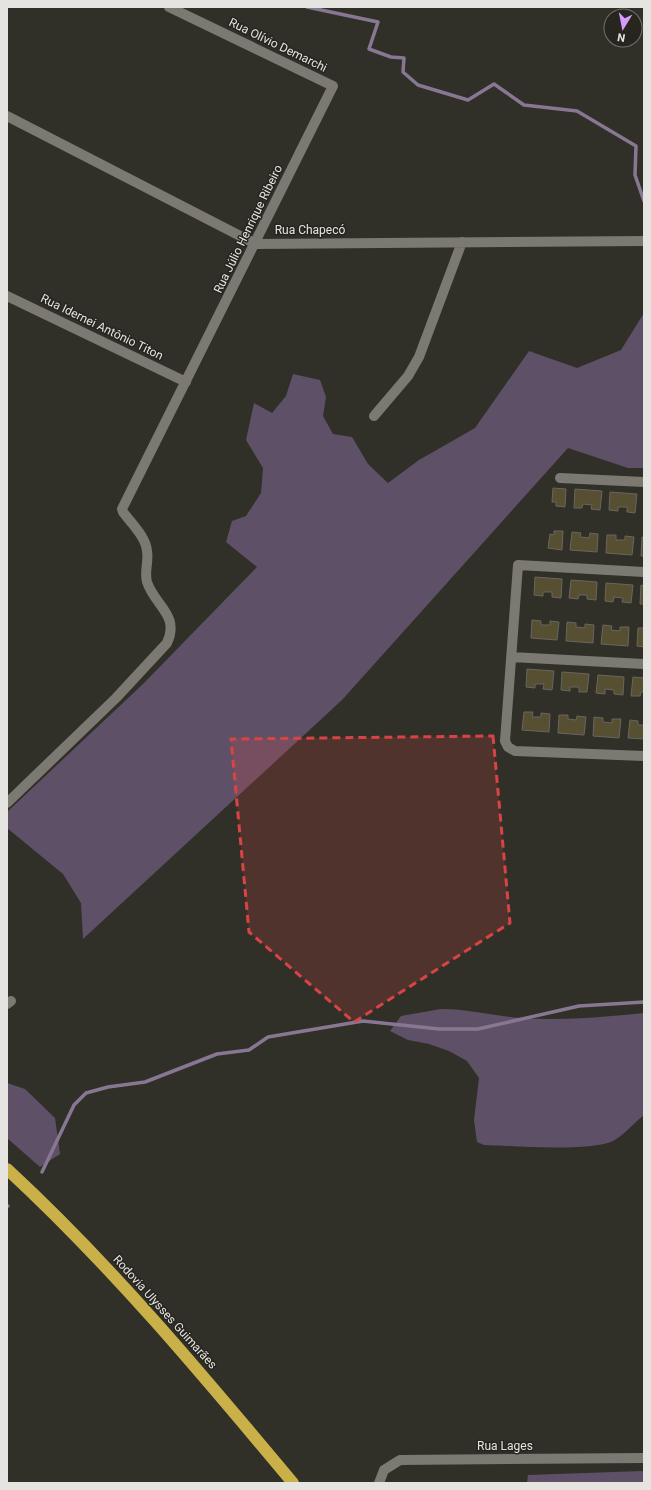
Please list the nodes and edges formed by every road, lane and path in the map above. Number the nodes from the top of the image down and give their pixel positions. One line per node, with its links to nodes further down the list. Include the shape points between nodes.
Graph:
1 (169, 7): 2 (street, Rua Olívio Demarchi)
2 (333, 86): 6 (street, Rua Júlio Henrique Ribeiro)
3 (7, 116): 6 (street, Rua Chapecó)
4 (644, 241): 5 (street, Rua Chapecó)
5 (462, 242): 6 (street, Rua Chapecó); 9 (street, via 419,356 408,376)
6 (256, 244): 8 (street, Rua Júlio Henrique Ribeiro)
7 (7, 296): 8 (street, Rua Idernei Antônio Titon)
8 (186, 382): 16 (street, Rua Júlio Henrique Ribeiro, via 122,509 145,543 148,584 170,620 171,636 116,698)
9 (374, 416)
10 (560, 478): 11 (street)
11 (644, 482)
12 (644, 572): 13 (street, via 518,565)
13 (511, 657): 14 (street); 15 (street, via 505,741 508,747 515,751)
14 (644, 664)
15 (644, 756)
16 (7, 803)
17 (7, 1169): 19 (highway, Rodovia Ulysses Guimarães, via 49,1207 181,1349)
18 (644, 1458): 20 (street, Rua Lages, via 400,1460 384,1470)
19 (293, 1483)
20 (379, 1483)

